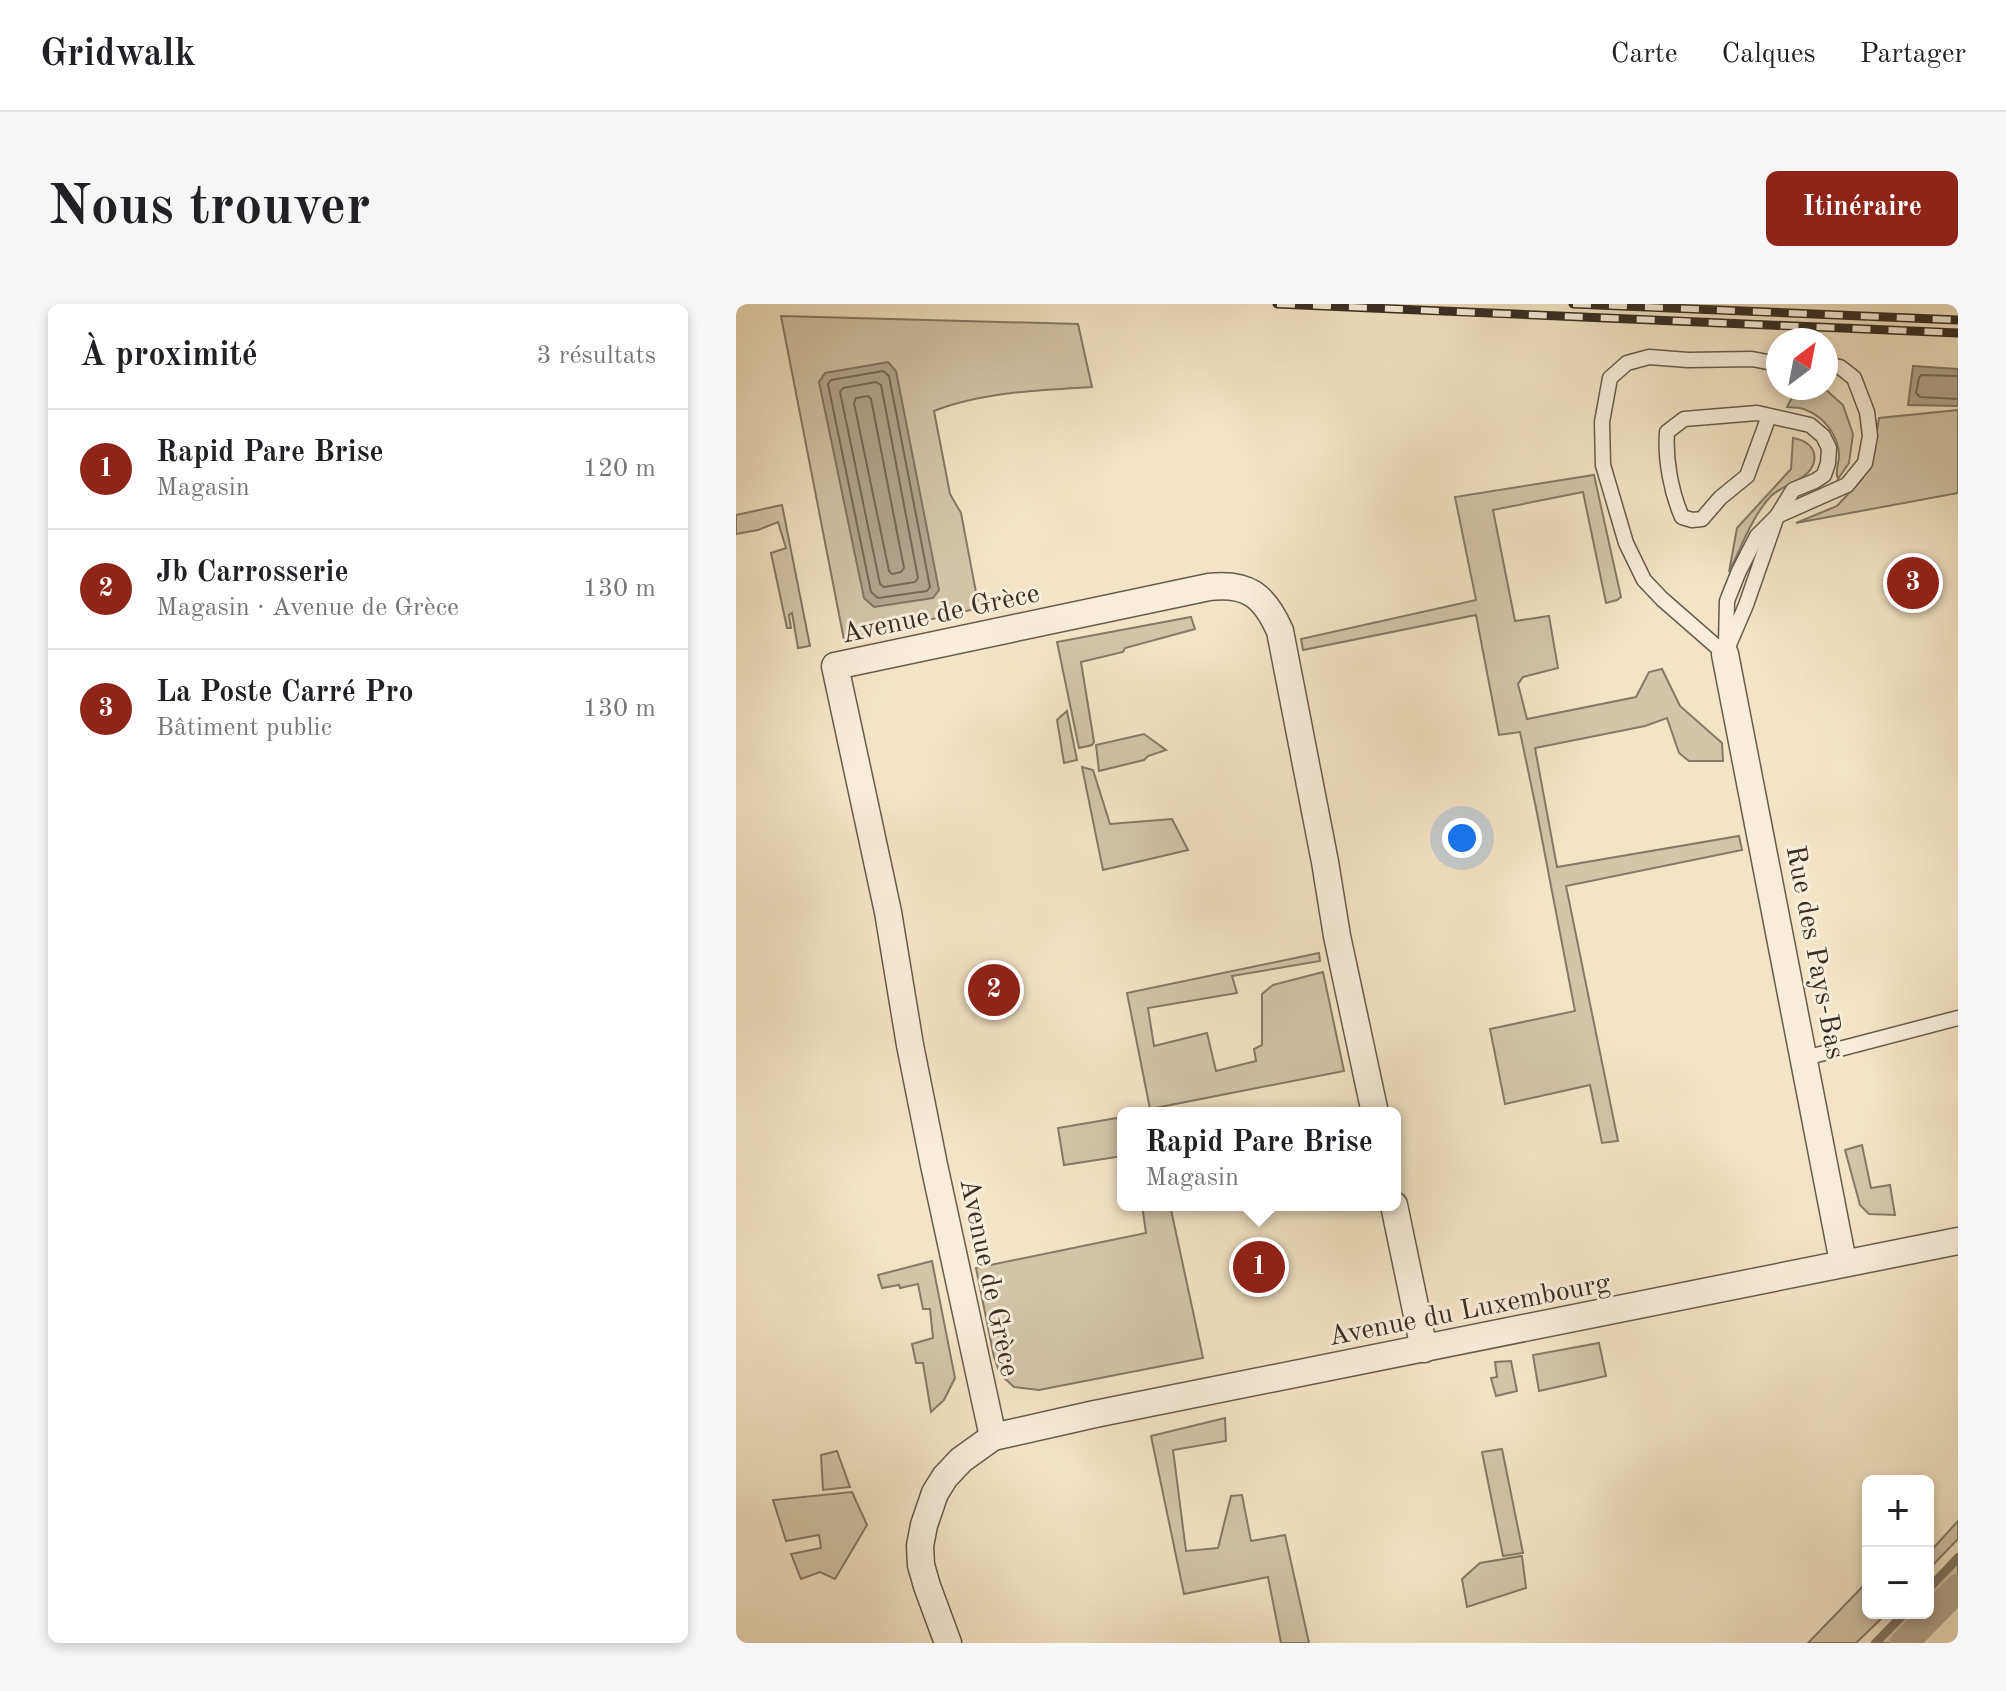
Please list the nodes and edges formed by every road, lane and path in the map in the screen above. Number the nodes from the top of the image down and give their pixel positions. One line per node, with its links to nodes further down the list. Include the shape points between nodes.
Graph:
1 (1766, 362): 5 (lane, via 1649,357 1627,363 1610,378 1602,422 1603,465 1626,543 1644,580)
2 (1838, 367): 4 (lane, via 1854,378 1867,412 1865,463 1847,485)
3 (1769, 416): 3 (lane, via 1747,476 1702,519 1682,517 1665,450 1667,432 1684,419); 4 (lane, via 1810,425 1829,448 1824,475 1793,490)
4 (1777, 516): 5 (lane)
5 (1725, 654): 7 (street, Rue des Pays-Bas)
6 (1958, 1018): 7 (lane)
7 (1805, 1058): 11 (street, Rue des Pays-Bas)
8 (1374, 1107): 13 (street, Avenue de Grèce, via 1280,631 1252,593 1228,585 1209,587 835,666)
9 (1395, 1211): 12 (street)
10 (1958, 1241): 11 (street, Avenue du Luxembourg)
11 (1843, 1262): 12 (street, Avenue du Luxembourg)
12 (1424, 1349): 13 (street, Avenue du Luxembourg)
13 (993, 1437): 14 (street, via 945,1477 924,1525 921,1565)
14 (948, 1643)

